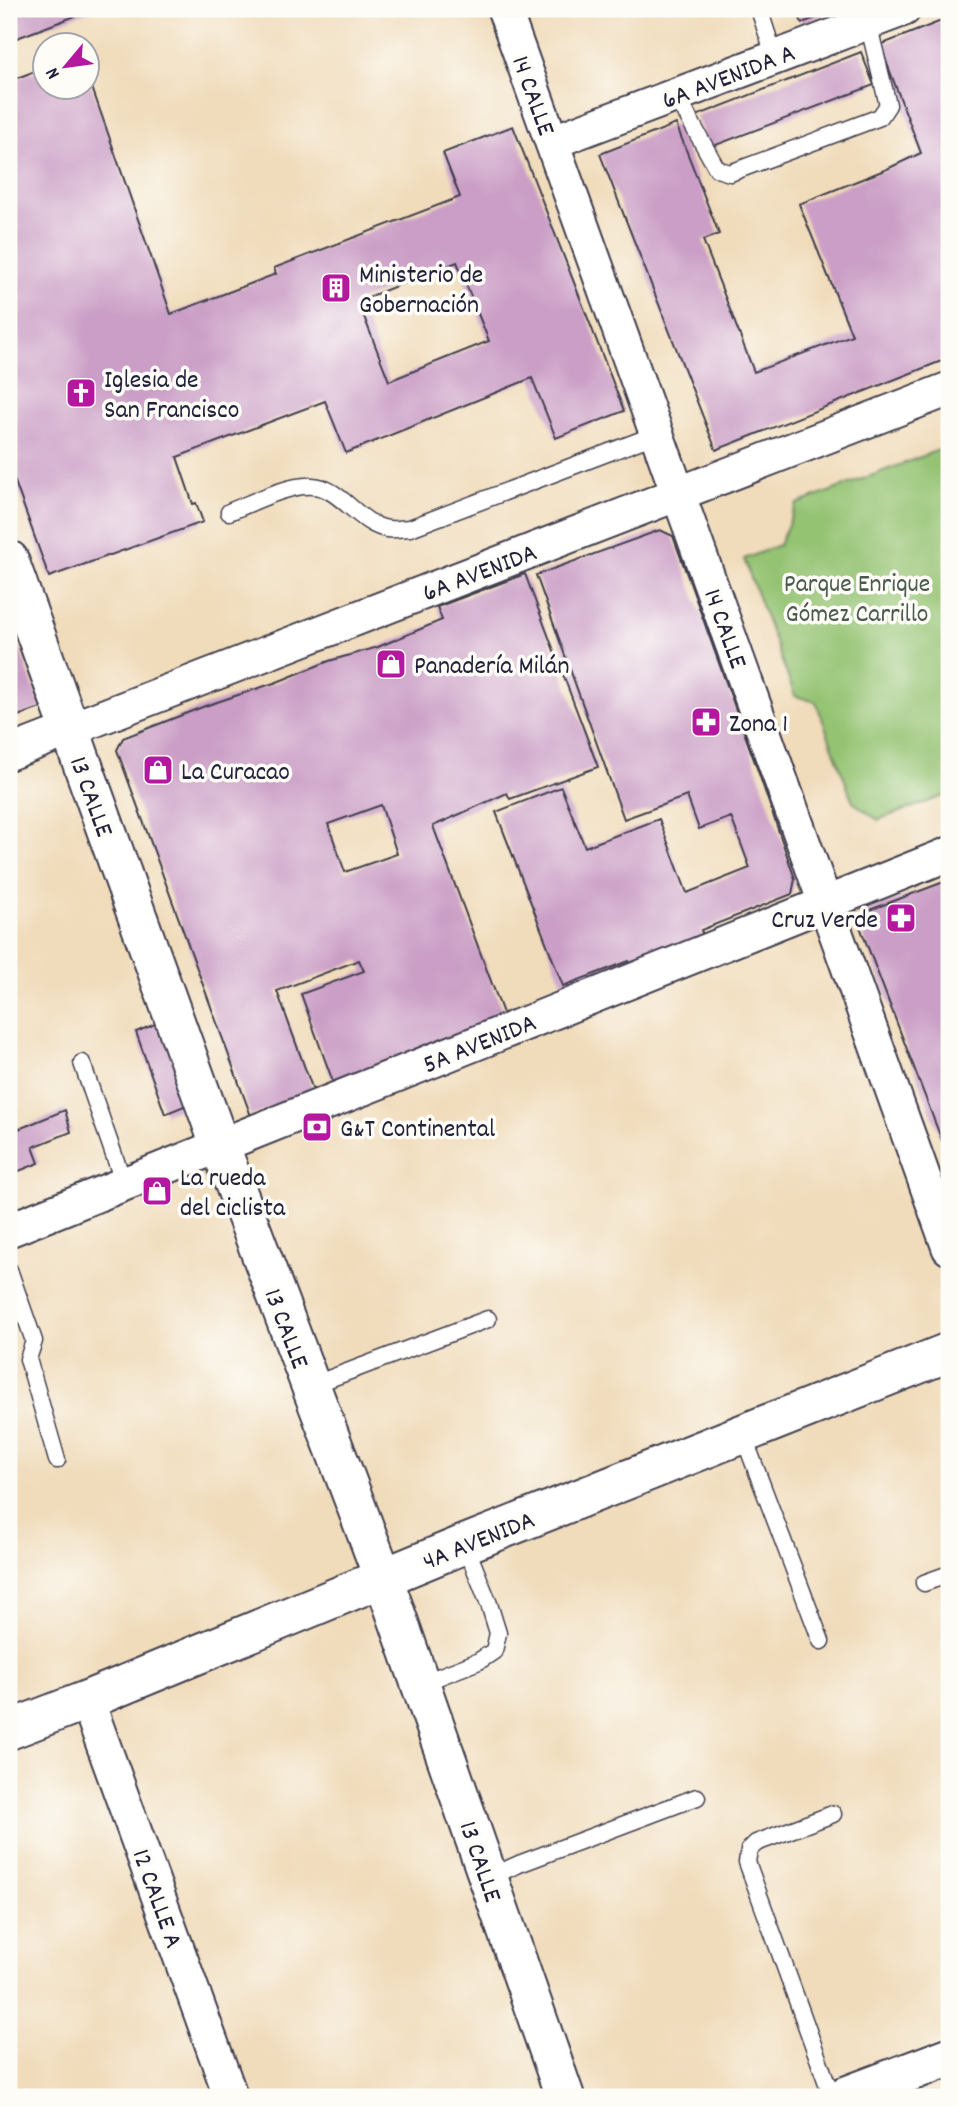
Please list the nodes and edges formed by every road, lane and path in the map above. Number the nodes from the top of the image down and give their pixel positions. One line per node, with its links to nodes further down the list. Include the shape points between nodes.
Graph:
1 (504, 9): 7 (street, 14 CALLE)
2 (759, 9): 5 (lane)
3 (904, 9): 4 (street, 6A AVENIDA A)
4 (868, 23): 5 (street, 6A AVENIDA A); 6 (lane, via 888,105 880,117 730,173 718,169)
5 (775, 58): 6 (street, 6A AVENIDA A)
6 (676, 95): 7 (street, 6A AVENIDA A)
7 (552, 142): 9 (street, 14 CALLE)
8 (949, 389): 10 (street, 6A AVENIDA)
9 (657, 434): 10 (street, 14 CALLE); 11 (lane, via 410,528 386,529 314,485 292,488)
10 (678, 494): 13 (street, 6A AVENIDA); 16 (street, 14 CALLE)
11 (229, 512)
12 (9, 560): 13 (street, 13 CALLE)
13 (69, 730): 14 (street, 6A AVENIDA); 18 (street, 13 CALLE)
14 (9, 753)
15 (949, 854): 16 (street, 5A AVENIDA)
16 (825, 903): 18 (street, 5A AVENIDA); 21 (street, 14 CALLE)
17 (82, 1063): 19 (lane)
18 (220, 1146): 19 (street, 5A AVENIDA); 25 (street, 13 CALLE)
19 (124, 1184): 20 (street, 5A AVENIDA)
20 (9, 1230)
21 (949, 1248)
22 (9, 1270): 27 (lane, via 34,1341 28,1359)
23 (488, 1319): 25 (lane)
24 (949, 1352): 26 (street, 4A AVENIDA)
25 (310, 1386): 30 (street, 13 CALLE)
26 (743, 1435): 28 (street, 4A AVENIDA); 32 (lane)
27 (57, 1460)
28 (465, 1544): 30 (street, 4A AVENIDA); 33 (lane, via 498,1633 494,1651)
29 (949, 1574): 31 (lane)
30 (383, 1577): 33 (street, 13 CALLE); 34 (street, 4A AVENIDA)
31 (924, 1583)
32 (821, 1641)
33 (420, 1684): 38 (street, 13 CALLE)
34 (88, 1700): 35 (street, 4A AVENIDA); 40 (street, 12 CALLE A)
35 (9, 1730)
36 (697, 1797): 38 (lane)
37 (832, 1814): 42 (lane, via 756,1843 747,1862)
38 (488, 1878): 41 (street, 13 CALLE)
39 (949, 2057): 43 (street)
40 (231, 2097)
41 (565, 2097)
42 (832, 2097)
43 (843, 2097)

